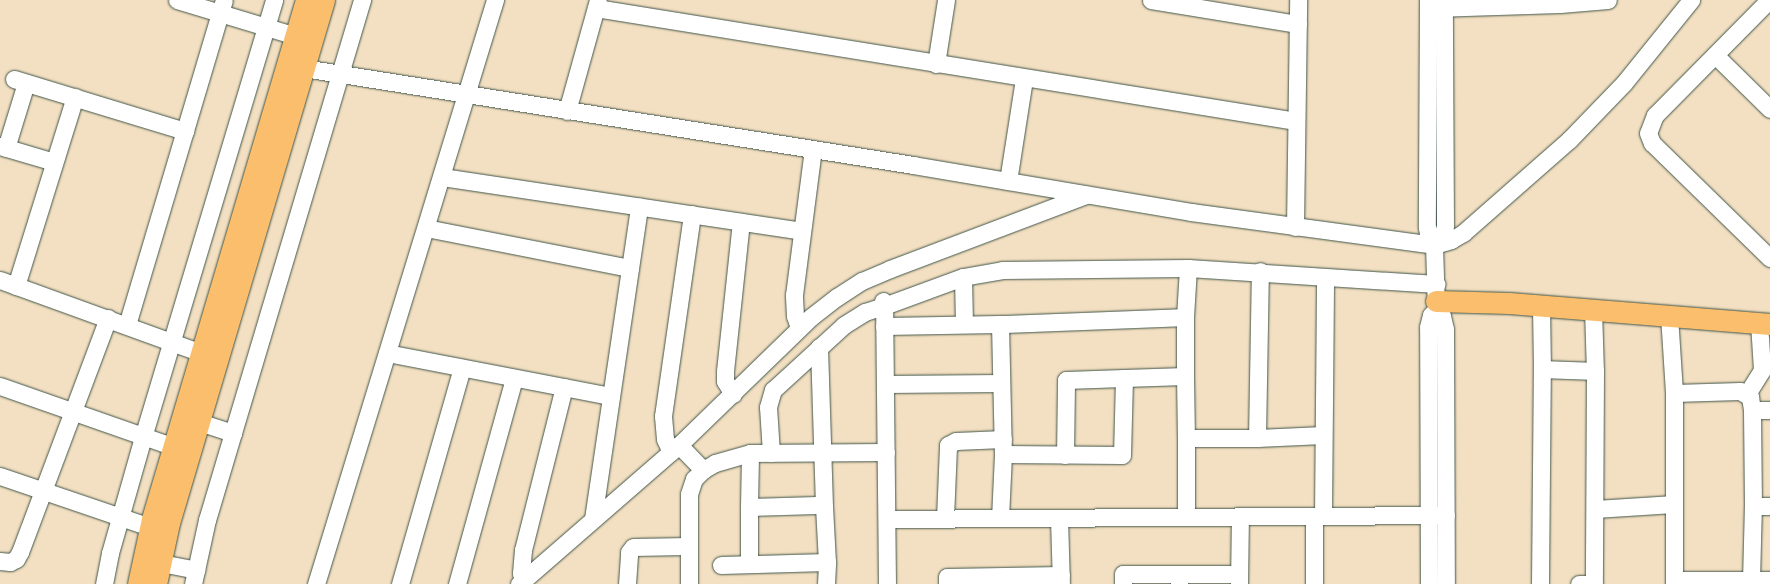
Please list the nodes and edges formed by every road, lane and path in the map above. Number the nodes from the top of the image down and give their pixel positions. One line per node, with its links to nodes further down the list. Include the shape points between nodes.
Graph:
1 (177, 0): 16 (street)
2 (274, 0): 18 (street)
3 (306, 0): 19 (main road)
4 (324, 0): 22 (main road)
5 (362, 0): 23 (street)
6 (494, 0): 25 (street)
7 (946, 0): 21 (street)
8 (1151, 0): 17 (street)
9 (1298, 0): 17 (street)
10 (1608, 0): 13 (street)
11 (1691, 0): 43 (street, via 1624,82 1569,140 1463,233)
12 (1769, 0): 20 (street)
13 (1560, 2): 15 (street)
14 (597, 4): 21 (street); 28 (street)
15 (1436, 4): 43 (street, via 1445,226 1442,236)
16 (222, 6): 18 (street); 30 (street)
17 (1298, 24): 29 (street)
18 (266, 27): 19 (street); 65 (street)
19 (296, 36): 22 (main road)
20 (1715, 55): 27 (street); 44 (street, via 1655,115 1648,134 1652,143)
21 (936, 64): 24 (street)
22 (296, 67): 23 (street); 68 (main road)
23 (340, 76): 25 (street); 87 (street)
24 (1024, 79): 29 (street); 35 (street)
25 (467, 95): 28 (street); 34 (street)
26 (75, 97): 30 (street); 31 (street, via 20,81); 33 (street)
27 (1769, 105)
28 (567, 111): 32 (street)
29 (1296, 122): 40 (street)
30 (185, 131): 62 (street)
31 (3, 147): 33 (street)
32 (813, 149): 35 (street); 42 (street)
33 (54, 162): 51 (street)
34 (442, 177): 37 (street); 41 (street)
35 (1008, 181): 36 (street)
36 (1086, 195): 40 (street); 48 (street)
37 (639, 206): 38 (street); 45 (street)
38 (692, 214): 39 (street); 99 (street, via 663,416 665,439)
39 (741, 222): 42 (street); 80 (street, via 725,371 725,381)
40 (1295, 227): 43 (street)
41 (426, 228): 45 (street); 67 (street)
42 (802, 231): 64 (street, via 794,295 795,316)
43 (1434, 245): 52 (street)
44 (1770, 258)
45 (630, 268): 82 (street)
46 (1188, 268): 47 (street); 49 (street, via 1002,270); 58 (street)
47 (1260, 271): 50 (street); 91 (street)
48 (877, 274): 53 (street); 64 (street, via 837,297)
49 (963, 277): 53 (street); 60 (street)
50 (1325, 277): 52 (street); 88 (street)
51 (8, 283): 57 (street)
52 (1436, 298): 54 (main road); 108 (street, via 1445,329)
53 (883, 300): 63 (street); 66 (street, via 854,318)
54 (1541, 306): 55 (main road); 70 (street)
55 (1593, 310): 56 (main road); 71 (street)
56 (1669, 315): 59 (main road); 79 (street)
57 (108, 318): 62 (street); 85 (street)
58 (1185, 318): 61 (street); 72 (street)
59 (1764, 323): 81 (street, via 1762,370)
60 (964, 324): 61 (street); 63 (street)
61 (1000, 324): 75 (street)
62 (127, 325): 65 (street)
63 (884, 326): 76 (street)
64 (799, 328): 80 (street)
65 (172, 340): 68 (street); 89 (street)
66 (819, 347): 96 (street, via 771,394 768,407); 97 (street)
67 (387, 353): 69 (street); 137 (street)
68 (210, 356): 86 (main road); 92 (main road)
69 (462, 368): 73 (street); 138 (street)
70 (1542, 369): 71 (street); 149 (street)
71 (1595, 371): 107 (street)
72 (1185, 376): 74 (street); 90 (street)
73 (514, 378): 78 (street); 139 (street)
74 (1124, 378): 98 (street, via 1066,380); 98 (street, via 1122,455)
75 (1001, 383): 76 (street); 93 (street)
76 (885, 384): 94 (street)
77 (0, 386): 85 (street)
78 (564, 387): 82 (street); 132 (street, via 523,550)
79 (1674, 393): 81 (street); 102 (street)
80 (733, 394): 99 (street)
81 (1747, 394): 83 (street)
82 (611, 396): 116 (street)
83 (1752, 410): 84 (street); 103 (street)
84 (1770, 410)
85 (73, 412): 89 (street); 101 (street)
86 (199, 422): 87 (street); 122 (main road, via 169,523)
87 (233, 432): 125 (street, via 207,520)
88 (1324, 434): 91 (street); 110 (street)
89 (143, 438): 92 (street); 111 (street)
90 (1186, 438): 91 (street); 112 (street)
91 (1257, 438)
92 (174, 447): 118 (main road)
93 (1003, 447): 98 (street); 113 (street, via 956,441 948,445); 114 (street)
94 (886, 452): 97 (street); 117 (street)
95 (750, 453): 96 (street); 99 (street, via 715,463); 105 (street)
96 (771, 453): 97 (street)
97 (824, 453): 106 (street)
98 (1065, 455)
99 (688, 457): 116 (street); 119 (street, via 694,480 689,494)
100 (0, 476): 101 (street)
101 (43, 491): 111 (street); 120 (street, via 16,559 10,562)
102 (1674, 504): 107 (street); 133 (street)
103 (1753, 506): 104 (street); 130 (street)
104 (1770, 506)
105 (749, 507): 106 (street); 123 (street)
106 (824, 507): 121 (street)
107 (1595, 509): 151 (street)
108 (1437, 515): 110 (street); 147 (street); 148 (street)
109 (1240, 516): 110 (street); 112 (street); 127 (street)
110 (1318, 516): 146 (street)
111 (120, 517): 118 (street); 134 (street)
112 (1186, 517): 115 (street)
113 (945, 518): 114 (street); 117 (street)
114 (1000, 518): 115 (street)
115 (1059, 518): 129 (street)
116 (593, 519): 132 (street)
117 (887, 519): 143 (street)
118 (150, 527): 135 (main road)
119 (688, 546): 140 (street, via 633,547 629,552); 141 (street)
120 (0, 560)
121 (827, 562): 123 (street); 142 (street)
122 (161, 563): 125 (street); 136 (main road)
123 (749, 564): 124 (street)
124 (721, 565)
125 (195, 577)
126 (1179, 579): 127 (street); 145 (street, via 1123,574)
127 (1239, 579)
128 (1006, 580): 129 (street); 144 (street, via 947,577)
129 (1061, 580)
130 (1751, 580): 131 (street); 133 (street)
131 (1770, 580)
132 (521, 582)
133 (1674, 582)
134 (104, 584)
135 (138, 584)
136 (156, 584)
137 (316, 584)
138 (400, 584)
139 (457, 584)
140 (627, 584)
141 (689, 584)
142 (826, 584)
143 (887, 584)
144 (947, 584)
145 (1123, 584)
146 (1314, 584)
147 (1429, 584)
148 (1446, 584)
149 (1540, 584)
150 (1579, 584): 151 (street)
151 (1595, 584)

